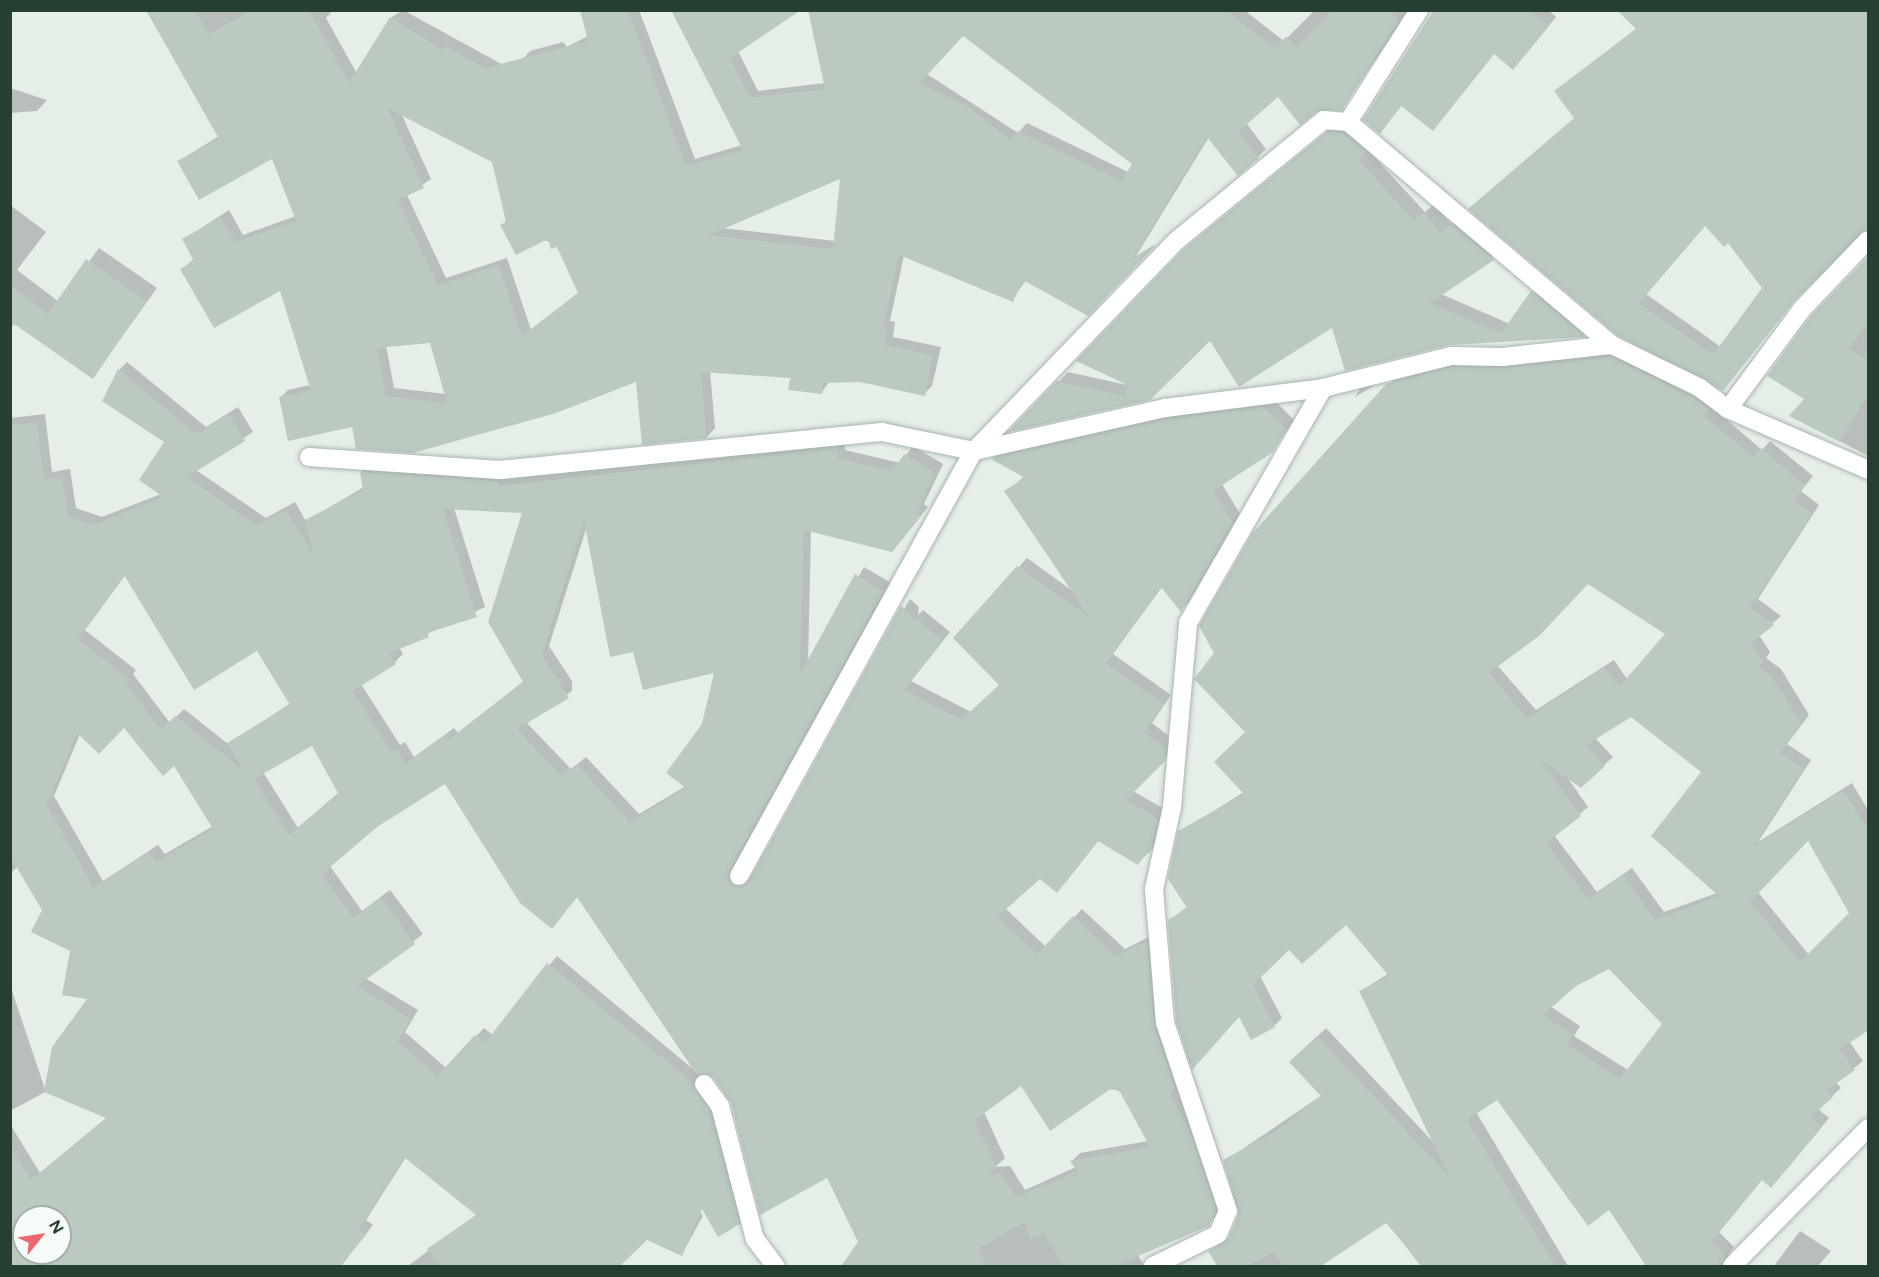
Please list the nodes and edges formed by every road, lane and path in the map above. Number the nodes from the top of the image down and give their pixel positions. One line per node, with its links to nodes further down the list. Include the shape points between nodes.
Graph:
1 (1419, 10): 2 (street)
2 (1348, 122): 4 (street); 7 (street, via 1324,120 1176,241)
3 (1869, 240): 6 (street, via 1802,309)
4 (1612, 345): 5 (street, via 1503,357 1451,356); 6 (street, via 1700,388)
5 (1323, 388): 7 (street, via 1165,408); 14 (street, via 1188,623 1172,807 1154,889 1165,1023 1228,1211 1218,1234)
6 (1728, 409): 9 (street)
7 (974, 451): 8 (street, via 882,432 500,470); 10 (street)
8 (309, 457)
9 (1869, 470)
10 (739, 876)
11 (704, 1084): 13 (street, via 720,1106 755,1239)
12 (1869, 1128): 15 (street)
13 (775, 1266)
14 (1153, 1266)
15 (1732, 1266)

